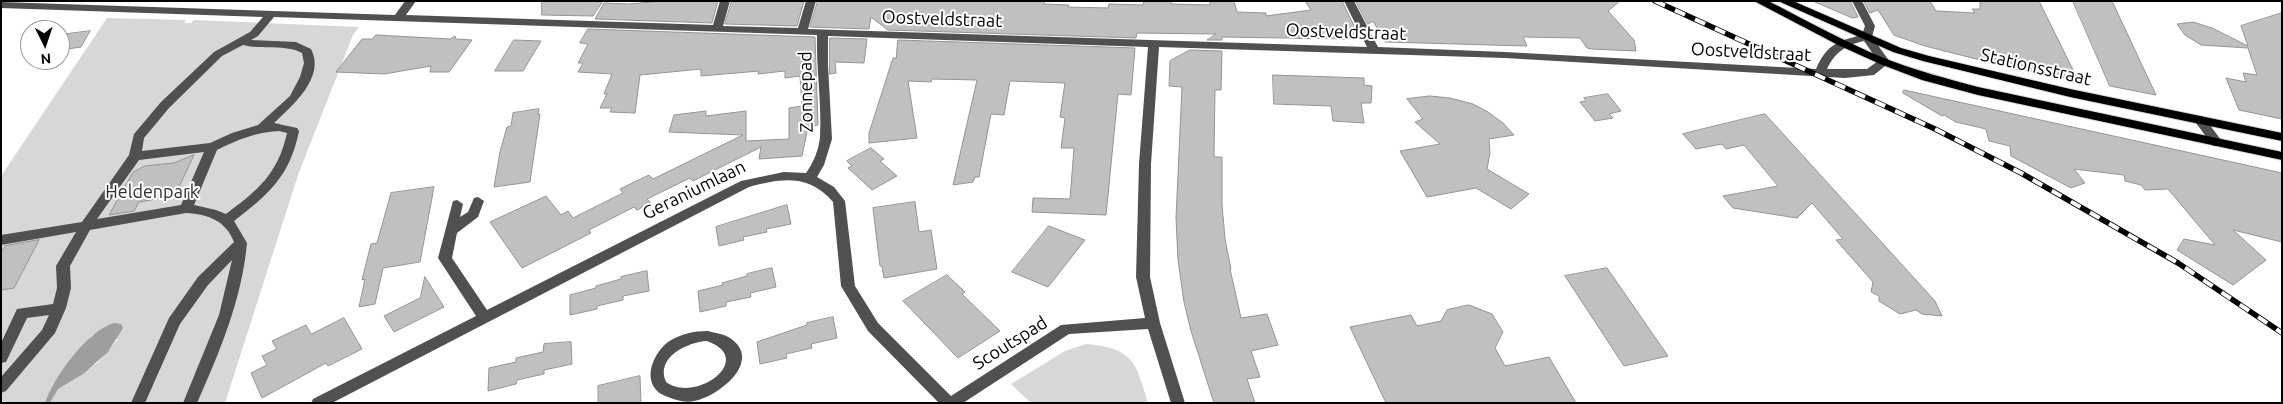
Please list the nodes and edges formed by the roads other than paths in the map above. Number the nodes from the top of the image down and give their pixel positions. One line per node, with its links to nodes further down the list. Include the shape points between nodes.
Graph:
1 (411, 1): 11 (street)
2 (725, 1): 12 (street)
3 (811, 1): 13 (street)
4 (1349, 1): 19 (street)
5 (1759, 1): 18 (main road, Stationsstraat)
6 (1783, 1): 15 (main road, Stationsstraat)
7 (1857, 1): 15 (street, via 1870,26)
8 (1, 5): 9 (street, Oostveldstraat)
9 (157, 5): 10 (street, Oostveldstraat)
10 (271, 14): 11 (street, Oostveldstraat); 16 (street, via 254,34)
11 (398, 18): 12 (street, Oostveldstraat)
12 (716, 29): 13 (street, Oostveldstraat)
13 (802, 32): 14 (street, Oostveldstraat)
14 (823, 32): 17 (street, Oostveldstraat); 29 (street, Zonnepad, via 826,139)
15 (1867, 37): 18 (street); 20 (street); 22 (main road, Stationsstraat, via 1897,50 1978,72)
16 (242, 41): 23 (street, via 296,45 307,51 310,63 294,98); 27 (street, via 218,54 165,105 138,137)
17 (1154, 43): 19 (street, Oostveldstraat); 40 (street, via 1145,164 1143,277)
18 (1842, 43): 20 (main road, Stationsstraat); 21 (street, Oostveldstraat, via 1826,59)
19 (1374, 50): 21 (street, Oostveldstraat)
20 (1884, 62): 21 (street, Oostveldstraat, via 1864,73); 25 (main road, Stationsstraat, via 1978,91)
21 (1820, 72)
22 (2200, 120): 24 (main road, Stationsstraat); 25 (street)
23 (262, 128): 26 (street); 33 (street, via 279,127 293,131 283,167 267,189)
24 (2282, 137)
25 (2217, 143): 28 (main road, Stationsstraat)
26 (212, 148): 27 (street); 32 (street)
27 (135, 156): 34 (street)
28 (2282, 156)
29 (810, 178): 39 (street, Geraniumlaan, via 785,174 745,184); 47 (street, Geraniumlaan, via 826,186 839,201 848,286 873,327)
30 (478, 201): 35 (street, via 474,214)
31 (457, 204): 35 (street)
32 (186, 209): 33 (street, via 201,209); 34 (street)
33 (228, 220): 37 (street)
34 (86, 226): 36 (street); 38 (street, via 63,266 64,288)
35 (452, 230): 39 (street, via 445,258)
36 (1, 240)
37 (241, 243): 44 (street, via 203,281 174,322); 45 (street, via 235,283)
38 (59, 308): 41 (street, via 22,313); 42 (street, via 48,333)
39 (484, 317): 46 (street, Geraniumlaan)
40 (1153, 323): 47 (street, Scoutspad, via 1066,329); 48 (street)
41 (1, 358)
42 (1, 387)
43 (689, 400): 43 (street, via 717,387 733,369 735,359 728,343 719,338 695,337 682,341 662,357 656,377 664,390)
44 (138, 403)
45 (190, 403)
46 (318, 403)
47 (950, 403)
48 (1178, 403)

